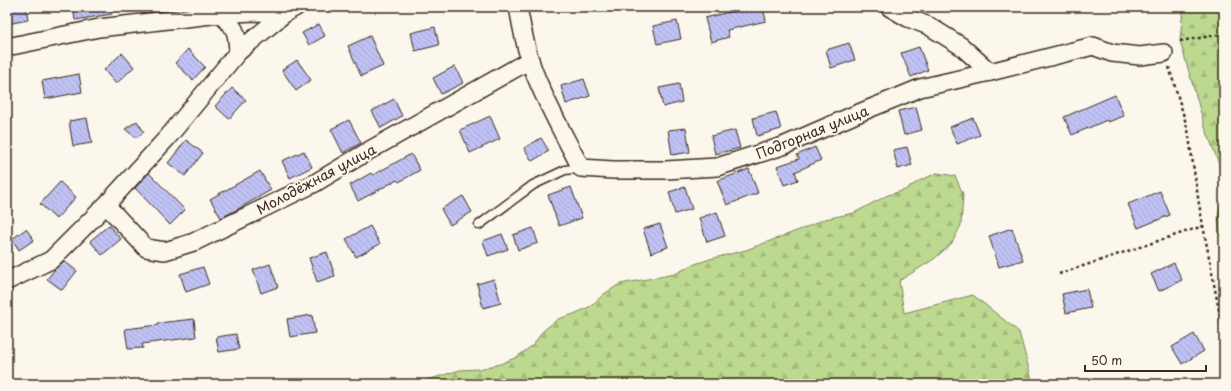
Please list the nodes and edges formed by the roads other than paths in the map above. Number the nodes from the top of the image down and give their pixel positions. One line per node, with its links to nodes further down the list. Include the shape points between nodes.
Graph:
1 (518, 7): 8 (street)
2 (889, 7): 9 (street, via 929,26 960,46)
3 (291, 10): 4 (street); 6 (street)
4 (220, 14): 5 (street, via 99,28); 6 (street, via 234,28)
5 (7, 47)
6 (238, 52): 11 (street, via 168,137)
7 (1164, 53): 9 (street, Подгорная улица, via 1140,56 1112,53 1093,46)
8 (530, 60): 10 (street, via 557,123); 11 (street, Молодёжная улица, via 315,183 194,242 165,251 146,248)
9 (990, 72): 10 (street, Подгорная улица, via 920,88 783,146 718,167 666,170)
10 (581, 168): 12 (lane, Подгорная улица, via 565,170 533,185)
11 (106, 205): 13 (street, via 50,260)
12 (479, 225)
13 (7, 281)

